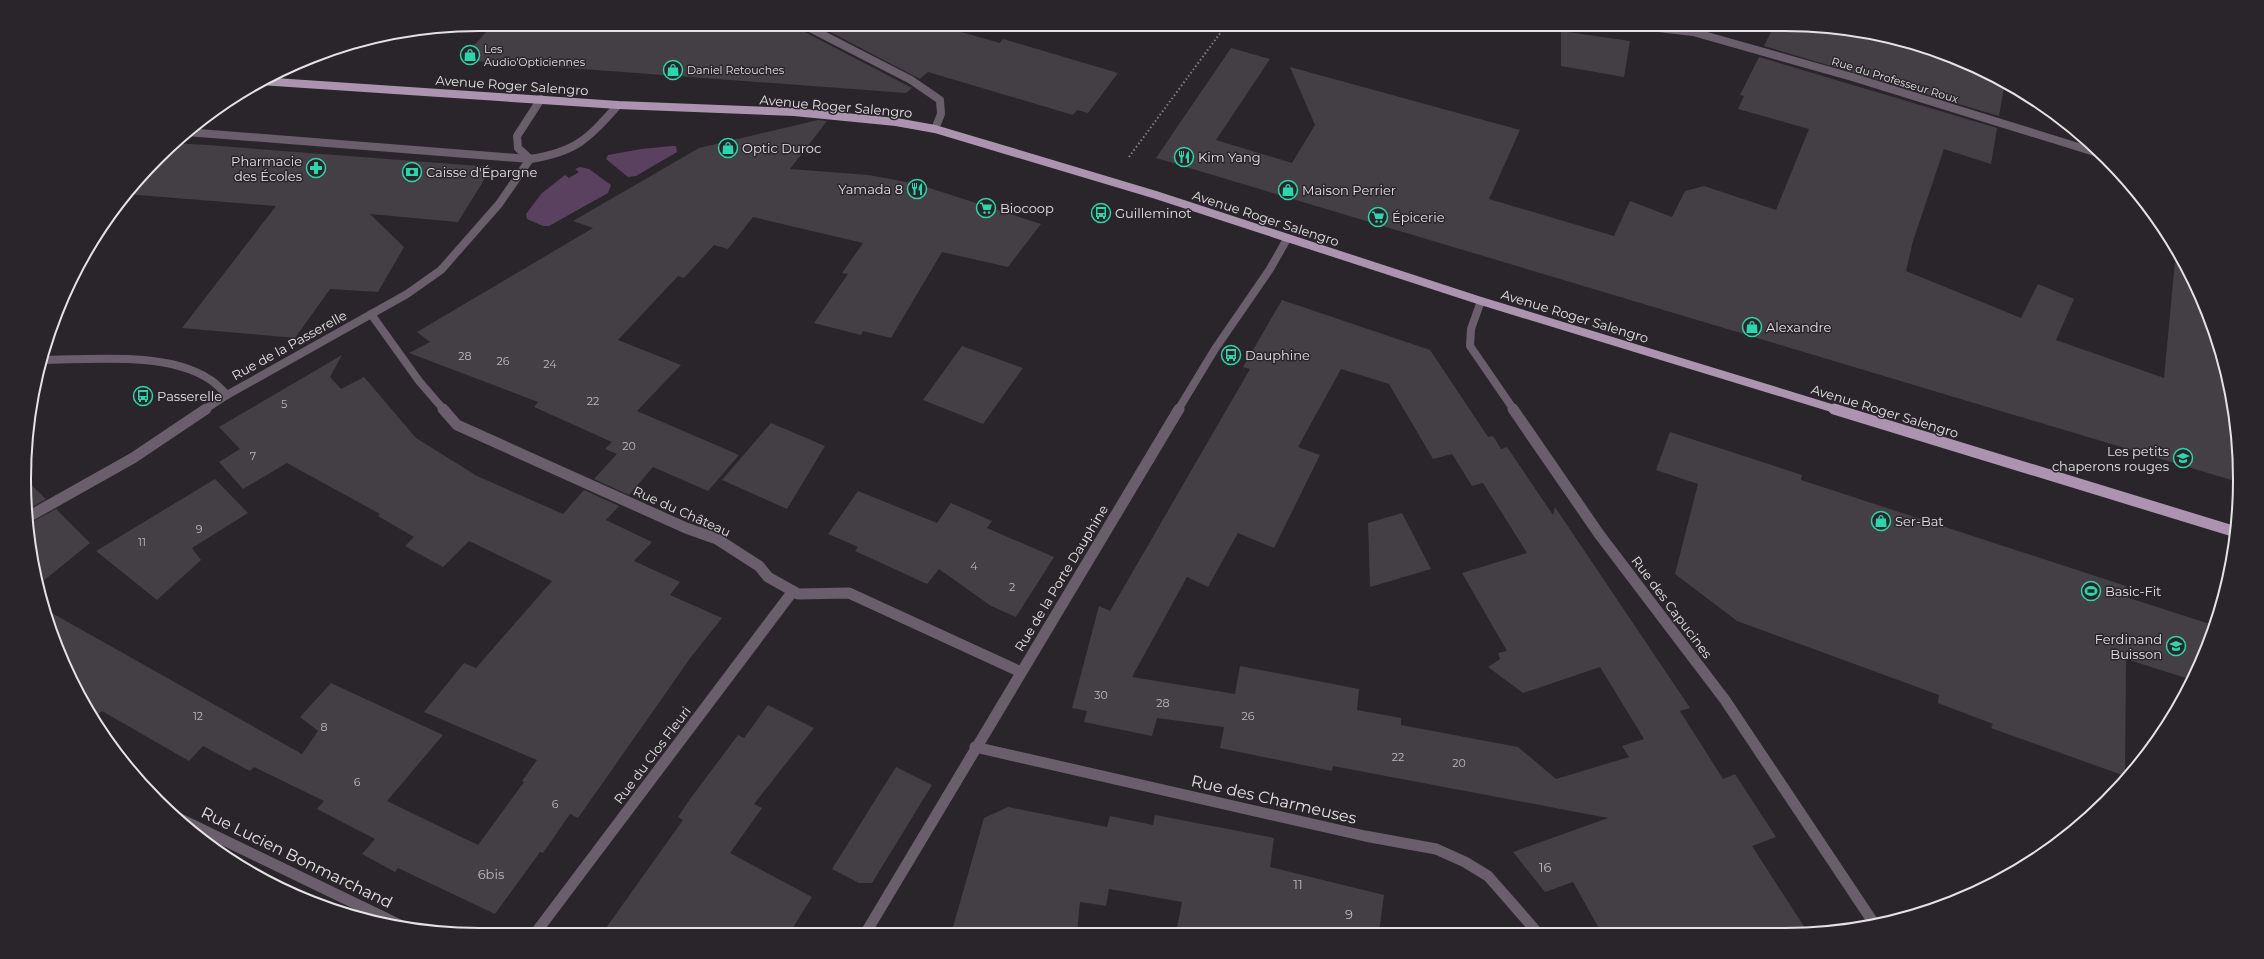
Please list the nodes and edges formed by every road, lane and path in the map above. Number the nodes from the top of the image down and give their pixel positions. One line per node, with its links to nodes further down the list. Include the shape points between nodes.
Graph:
1 (816, 31): 8 (street, via 911,80 940,100 942,114)
2 (1222, 31): 12 (path)
3 (1684, 31): 4 (street, Rue du Professeur Roux)
4 (1693, 32): 10 (street, Rue du Professeur Roux, via 1852,77)
5 (272, 82): 6 (main road, Avenue Roger Salengro)
6 (541, 99): 7 (main road, Avenue Roger Salengro); 11 (street, via 517,136 518,148)
7 (618, 105): 8 (main road, Avenue Roger Salengro, via 794,112 896,122); 11 (street, via 587,141 557,156)
8 (935, 130): 12 (main road, Avenue Roger Salengro)
9 (195, 133): 11 (street)
10 (2089, 150)
11 (530, 160): 15 (street, Rue de la Passerelle, via 499,204 441,270 407,294)
12 (1112, 182): 13 (main road, Avenue Roger Salengro)
13 (1287, 239): 14 (main road, Avenue Roger Salengro); 21 (street, Rue de la Porte Dauphine, via 1270,269 1215,349)
14 (1481, 301): 19 (main road, Avenue Roger Salengro); 25 (street, Rue des Capucines, via 1473,320 1470,346 1599,534 1725,700)
15 (371, 314): 17 (street, Rue de la Passerelle); 20 (street, Rue du Château, via 385,330 419,381 457,425 686,528 717,539 759,566 768,577)
16 (47, 360): 17 (street, via 173,364 207,378)
17 (226, 395): 18 (street, Rue de la Passerelle, via 133,458)
18 (33, 514)
19 (2230, 530)
20 (793, 591): 21 (street, Rue du Château, via 798,594 849,593); 26 (street, Rue du Clos Fleuri)
21 (1021, 672): 22 (street, Rue de la Porte Dauphine)
22 (975, 748): 27 (street, Rue de la Porte Dauphine); 28 (street, Rue des Charmeuses, via 1365,836 1436,849 1488,876)
23 (195, 826): 24 (street, Rue Lucien Bonmarchand)
24 (384, 917)
25 (1871, 919)
26 (539, 928)
27 (869, 928)
28 (1534, 928)

